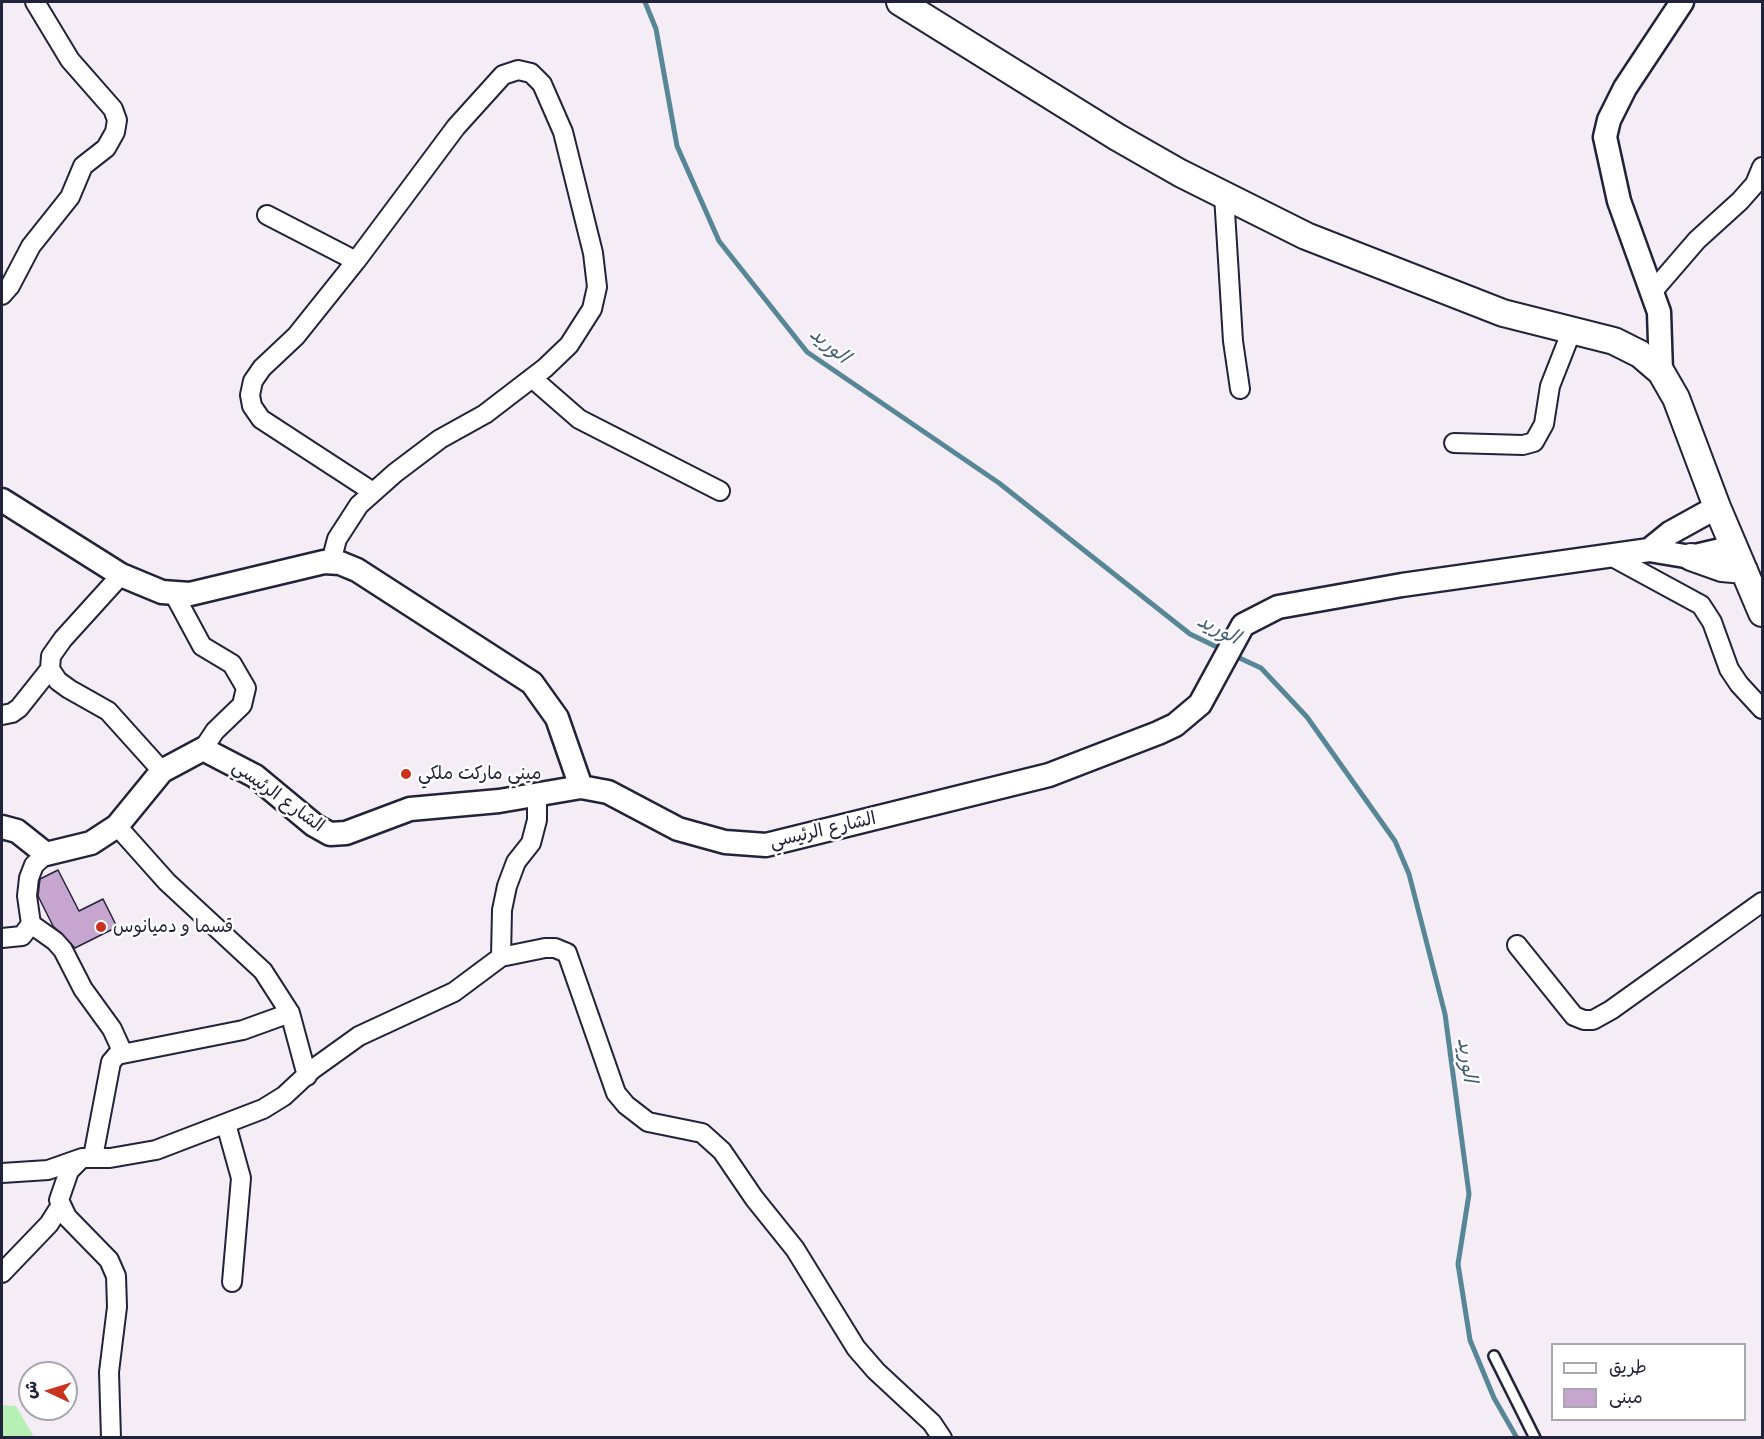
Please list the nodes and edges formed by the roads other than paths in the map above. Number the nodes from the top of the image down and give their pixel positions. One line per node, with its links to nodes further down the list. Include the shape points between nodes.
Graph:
1 (35, 2): 9 (street, via 70,60 113,109 117,120 106,148 83,166 70,197 31,246)
2 (900, 2): 5 (main road, via 1118,137)
3 (1682, 2): 8 (street, via 1625,88 1606,127 1606,148 1619,201)
4 (1760, 177): 8 (street)
5 (1224, 195): 10 (main road, via 1367,261 1503,313); 13 (street, via 1233,341)
6 (267, 215): 7 (street)
7 (356, 261): 12 (street, via 456,127 502,75 518,70 531,73 542,84 564,132 593,253 597,287 592,309 569,345); 16 (street, via 296,336 262,368 253,381 250,396 261,419)
8 (1653, 291): 11 (street, via 1662,330)
9 (2, 295)
10 (1572, 330): 11 (main road, via 1614,341 1640,354); 14 (street, via 1550,386 1544,424 1534,442)
11 (1660, 372): 18 (main road, via 1676,398)
12 (532, 378): 15 (street, via 579,419); 16 (street, via 485,414 440,439)
13 (1240, 388)
14 (1454, 443)
15 (720, 491)
16 (373, 492): 23 (street, via 346,522)
17 (2, 500): 24 (street)
18 (1717, 507): 19 (street, via 1670,533); 22 (main road)
19 (1649, 550): 20 (street); 21 (street)
20 (1610, 555): 28 (street, via 1701,605 1712,621 1729,669); 32 (street, الشارع الرئيسي, via 1299,603 1260,615 1243,625 1206,696 1194,711 1133,745 1049,775 766,845 725,842 689,832 608,792)
21 (1691, 557): 22 (main road, via 1722,568)
22 (1739, 559): 26 (main road)
23 (331, 562): 25 (street); 32 (street, via 365,574 532,683 557,718)
24 (120, 575): 25 (street); 27 (street, via 63,639 51,656)
25 (174, 594): 30 (street, via 202,646 232,664 246,688 242,705)
26 (1762, 613)
27 (50, 669): 29 (street, via 18,708); 31 (street, via 69,689 108,711)
28 (1762, 709)
29 (2, 715)
30 (203, 749): 31 (street); 33 (street, الشارع الرئيسي, via 255,776 330,834 346,833 410,809 499,801)
31 (162, 771): 34 (street)
32 (581, 787): 33 (street, الشارع الرئيسي)
33 (537, 793): 41 (street, via 537,820 531,843 516,862 507,886)
34 (117, 826): 36 (street, via 91,843); 42 (street, via 167,882 262,971)
35 (2, 827): 36 (street, via 17,831)
36 (46, 854): 38 (street, via 34,865 29,878)
37 (1762, 902): 40 (street, via 1593,1020 1574,1016)
38 (31, 924): 39 (street, via 22,936); 43 (street, via 63,950)
39 (2, 938)
40 (1517, 945)
41 (501, 957): 44 (street, via 454,992 359,1036); 53 (street, via 545,948 567,953 616,1093 648,1122 702,1133 722,1151 795,1249 856,1348)
42 (290, 1012): 43 (street, via 243,1030); 44 (street)
43 (123, 1053): 46 (street, via 111,1062)
44 (307, 1076): 45 (street, via 263,1109)
45 (226, 1124): 46 (street, via 156,1150); 50 (street, via 241,1179)
46 (88, 1158): 47 (street, via 48,1170); 48 (street, via 69,1171 59,1200)
47 (2, 1173)
48 (62, 1205): 49 (street); 52 (street, via 67,1217 109,1260 116,1276 110,1372)
49 (2, 1273)
50 (232, 1282)
51 (1494, 1356): 54 (lane)
52 (111, 1437)
53 (942, 1437)
54 (1535, 1437)

